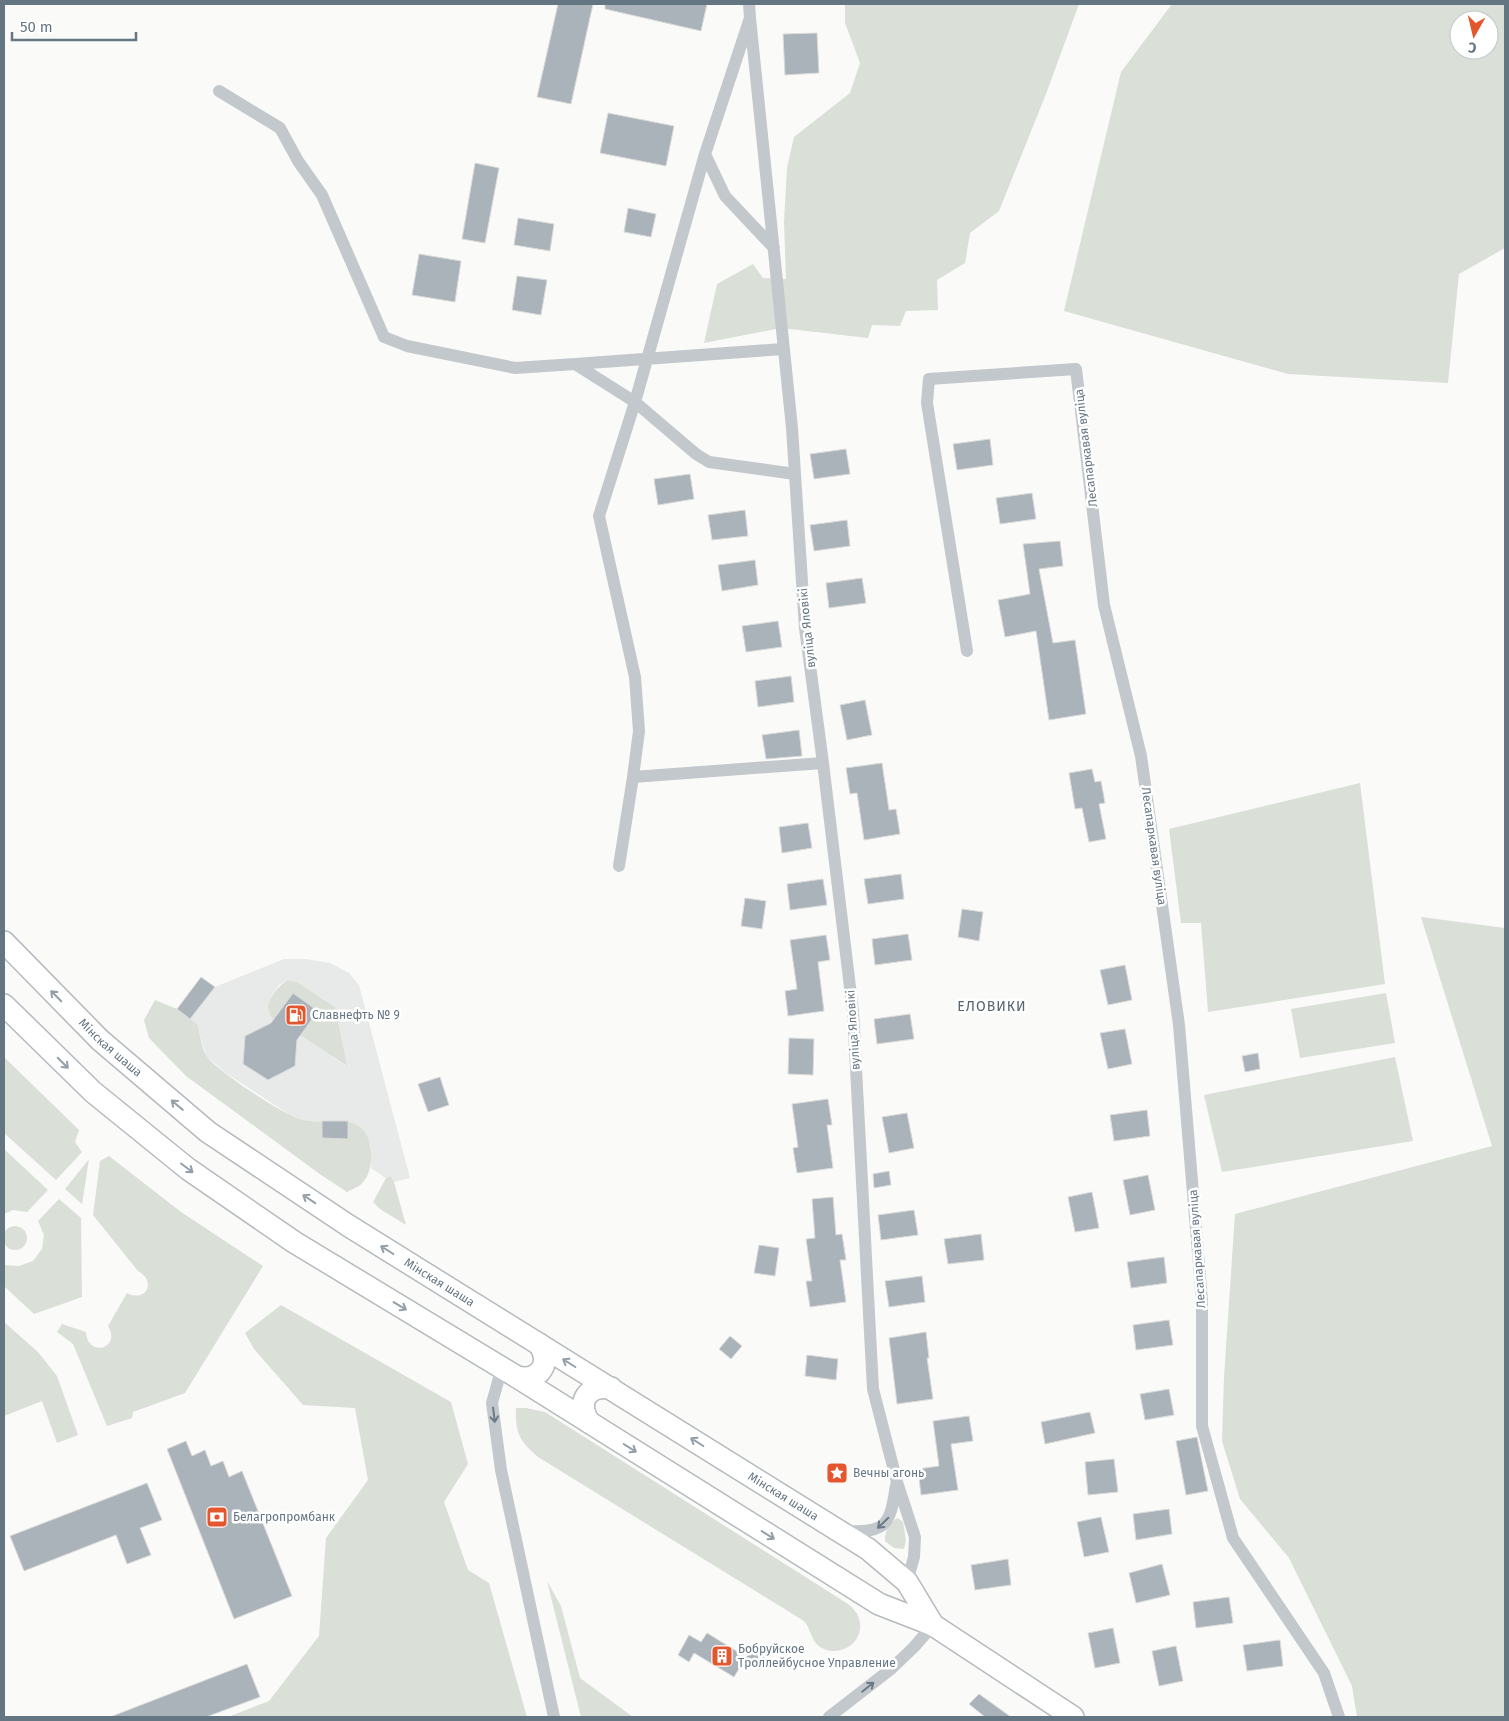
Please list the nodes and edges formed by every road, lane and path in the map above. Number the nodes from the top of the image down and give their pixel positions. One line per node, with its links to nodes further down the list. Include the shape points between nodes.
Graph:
1 (749, 4): 2 (street, вуліца Яловікі)
2 (750, 18): 4 (street); 5 (street, вуліца Яловікі)
3 (219, 91): 8 (street, via 280,128 298,162 322,196 384,337 407,346 515,368)
4 (705, 154): 5 (street, via 725,196); 7 (street)
5 (774, 248): 6 (street, вуліца Яловікі)
6 (783, 349): 7 (street); 10 (street, вуліца Яловікі)
7 (646, 359): 8 (street); 9 (street)
8 (575, 364): 9 (street)
9 (635, 402): 10 (street, via 709,462); 13 (street, via 599,516 635,677 639,731)
10 (795, 474): 12 (street, вуліца Яловікі, via 805,628)
11 (967, 651): 29 (street, Лесапаркавая вуліца, via 927,403 929,379 1076,368 1104,606 1140,756 1179,1024 1202,1301 1202,1426 1233,1538 1324,1673)
12 (824, 763): 13 (street); 21 (street, вуліца Яловікі, via 853,1012 873,1389)
13 (634, 777): 14 (street)
14 (619, 866)
15 (4, 942): 17 (main road, Мінская шаша, one-way to 15, via 349,1226 208,1132 100,1040)
16 (4, 1005): 18 (main road, one-way to 18, via 93,1092 188,1169 294,1242)
17 (539, 1344): 18 (main road, via 545,1359 539,1373 525,1379); 19 (main road, Мінская шаша, one-way to 17)
18 (510, 1372): 20 (main road); 26 (street, one-way to 26, via 492,1402 501,1470)
19 (611, 1388): 20 (main road, via 595,1389 584,1400 584,1416); 22 (main road, Мінская шаша, one-way to 19)
20 (589, 1422): 24 (main road, one-way to 24)
21 (897, 1482): 22 (street, one-way to 22, via 889,1518 881,1528 864,1532); 23 (street, вуліца Яловікі, via 915,1538)
22 (842, 1531): 23 (main road, Мінская шаша, via 868,1548)
23 (907, 1582): 24 (main road, via 907,1591 900,1601); 25 (main road, Мінская шаша)
24 (879, 1604): 25 (main road)
25 (933, 1625): 27 (street, one-way to 25, via 891,1669); 28 (main road)
26 (554, 1717)
27 (830, 1717)
28 (1073, 1717)
29 (1339, 1717)

